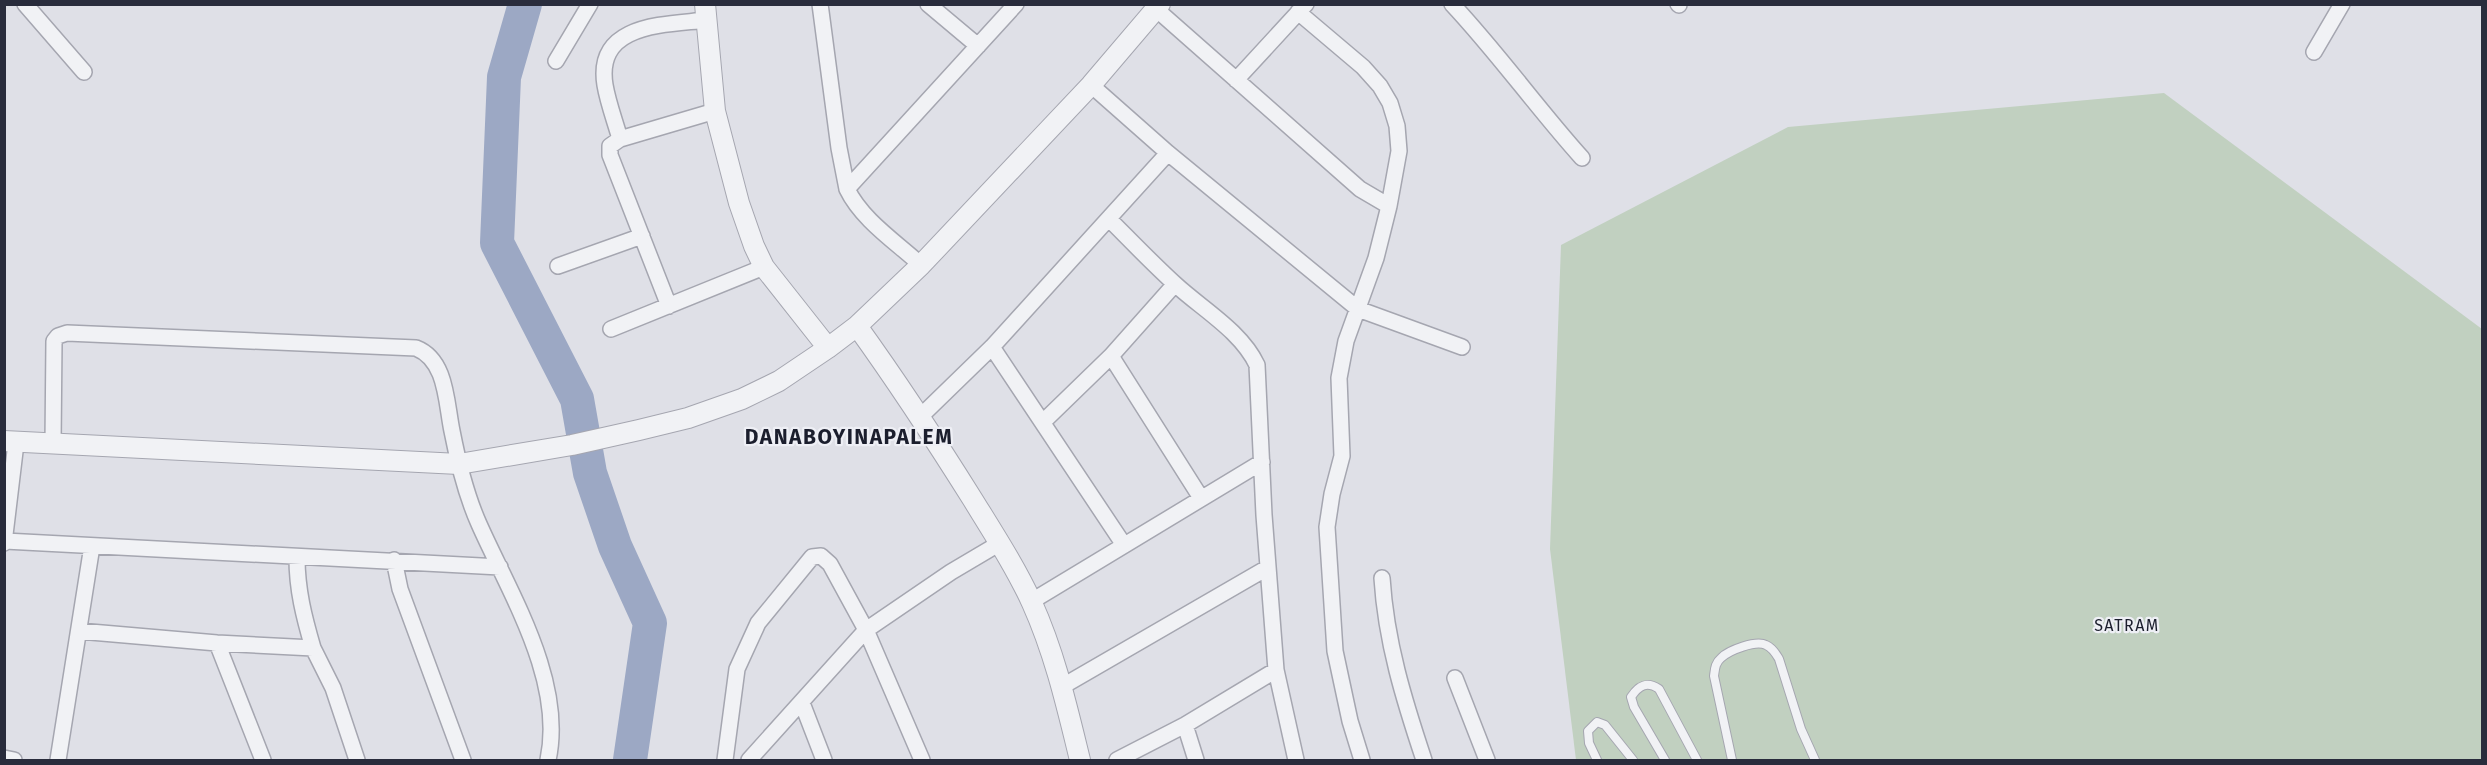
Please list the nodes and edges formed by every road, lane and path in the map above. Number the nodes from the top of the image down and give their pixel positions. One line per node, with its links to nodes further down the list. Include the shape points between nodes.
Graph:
1 (25, 4): 14 (street)
2 (590, 4): 13 (street)
3 (820, 4): 21 (street)
4 (928, 4): 11 (street)
5 (1017, 4): 11 (street)
6 (1452, 4): 20 (street)
7 (2342, 4): 12 (street)
8 (1158, 7): 15 (street); 16 (street)
9 (1302, 8): 15 (street); 22 (street, via 1363,67 1390,103 1399,151)
10 (706, 12): 17 (street); 18 (street, via 637,29 615,44 608,56 605,84)
11 (978, 45): 21 (street)
12 (2314, 52)
13 (556, 61)
14 (84, 72)
15 (1236, 80): 22 (street, via 1360,189)
16 (1091, 85): 19 (street); 25 (street)
17 (715, 111): 18 (street); 27 (street, via 739,203)
18 (620, 139): 24 (street, via 610,146 610,154)
19 (1168, 153): 23 (street); 30 (street)
20 (1582, 158)
21 (848, 189): 25 (street, via 853,201 875,224)
22 (1389, 206): 30 (street)
23 (1108, 219): 28 (street); 33 (street)
24 (642, 236): 26 (street); 29 (street)
25 (921, 265): 31 (street)
26 (558, 266)
27 (764, 267): 29 (street); 35 (street)
28 (1175, 284): 36 (street); 41 (street, via 1252,353 1259,377)
29 (669, 306): 32 (street)
30 (1358, 309): 34 (street); 78 (street, via 1346,341 1339,378 1342,456 1328,527 1335,651)
31 (857, 326): 35 (street); 37 (street)
32 (611, 329)
33 (992, 347): 37 (street); 38 (street)
34 (1462, 347)
35 (828, 348): 42 (street, via 779,381 688,418 572,445)
36 (1111, 356): 38 (street); 43 (street)
37 (921, 416): 45 (street)
38 (1044, 422): 46 (street)
39 (10, 442): 40 (street); 44 (street)
40 (53, 443): 42 (street); 42 (street, via 54,341 67,333 416,348 425,352 440,370)
41 (1262, 462): 43 (street); 51 (street)
42 (459, 464): 50 (street, via 478,521)
43 (1202, 498): 46 (street)
44 (5, 542): 47 (street)
45 (1000, 543): 53 (street); 54 (street)
46 (1124, 545): 53 (street)
47 (92, 546): 48 (street); 55 (street)
48 (297, 558): 49 (street); 57 (street, via 300,604)
49 (394, 560): 50 (street); 68 (street, via 400,589)
50 (500, 567): 69 (street, via 534,646 546,688 552,723)
51 (1267, 568): 58 (street); 60 (street)
52 (1382, 578): 79 (street, via 1390,647)
53 (1032, 601): 60 (street)
54 (866, 630): 61 (street); 70 (street, via 830,564 821,556 812,557 758,623 737,669); 73 (street)
55 (80, 631): 56 (street); 65 (street)
56 (217, 643): 57 (street); 66 (street)
57 (313, 648): 67 (street, via 333,688)
58 (1276, 670): 62 (street); 77 (street)
59 (1455, 678): 80 (street)
60 (1063, 686): 74 (street)
61 (802, 703): 71 (street); 72 (street)
62 (1185, 725): 75 (street); 76 (street)
63 (4, 758): 64 (street)
64 (14, 760)
65 (58, 760)
66 (263, 760)
67 (357, 760)
68 (463, 760)
69 (548, 760)
70 (725, 760)
71 (749, 760)
72 (824, 760)
73 (922, 760)
74 (1080, 760)
75 (1117, 760)
76 (1196, 760)
77 (1296, 760)
78 (1362, 760)
79 (1424, 760)
80 (1487, 760)
81 (1597, 760): 82 (lane, via 1588,731 1597,723 1605,725)
82 (1633, 760)
83 (1665, 760): 84 (lane, via 1631,697 1643,685 1652,684 1659,689)
84 (1697, 760)
85 (1732, 760): 86 (lane, via 1715,667 1727,653 1755,644 1764,644 1779,659)
86 (1815, 760)

